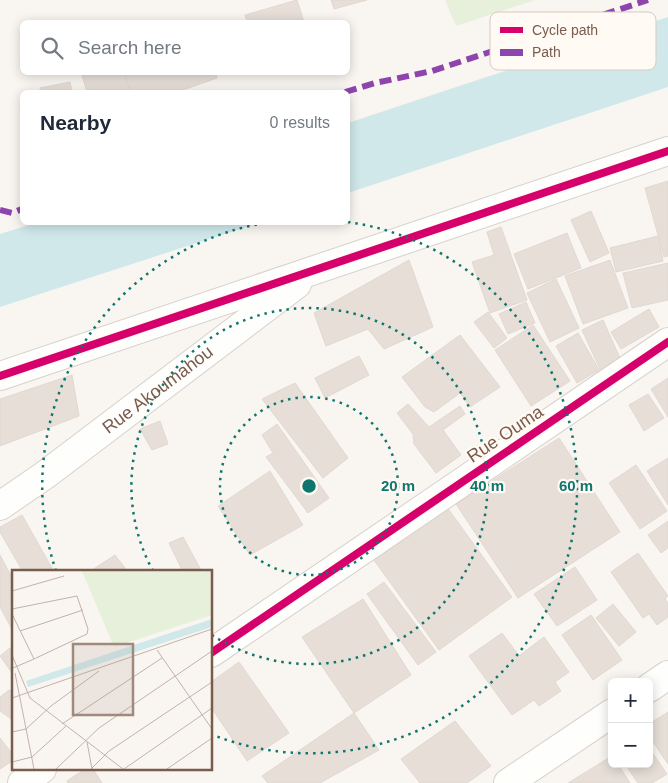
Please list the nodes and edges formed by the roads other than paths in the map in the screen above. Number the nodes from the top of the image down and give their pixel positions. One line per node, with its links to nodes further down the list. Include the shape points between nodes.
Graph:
1 (668, 151): 2 (street)
2 (315, 270): 4 (street); 5 (street, Rue Akoumahou)
3 (668, 342): 6 (street, Rue Ouma)
4 (0, 376)
5 (0, 506)
6 (212, 652)
7 (668, 676): 8 (street)
8 (653, 685)
9 (608, 716): 12 (street)
10 (41, 770): 11 (street)
11 (22, 783)
12 (508, 783)

